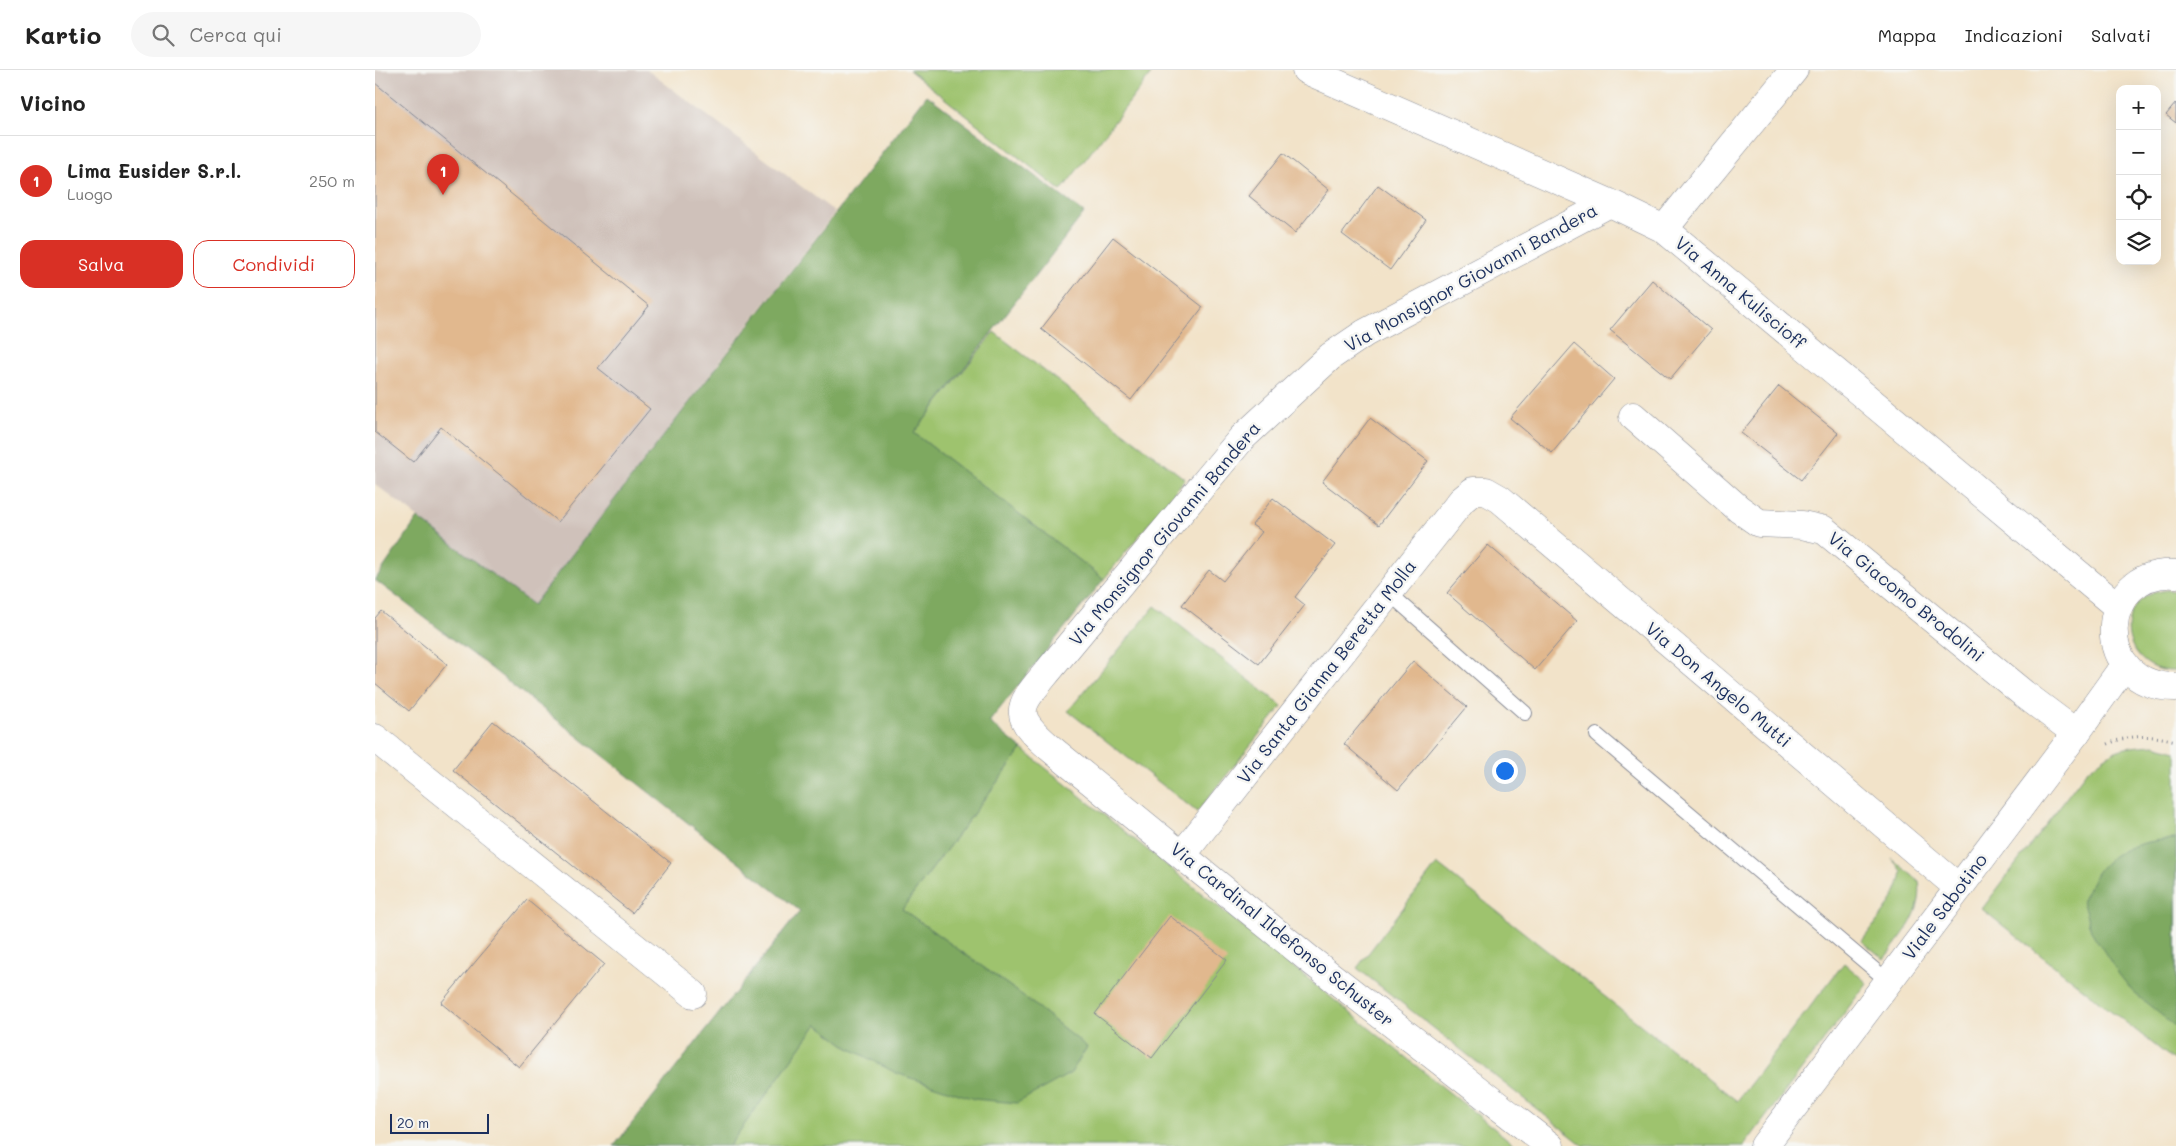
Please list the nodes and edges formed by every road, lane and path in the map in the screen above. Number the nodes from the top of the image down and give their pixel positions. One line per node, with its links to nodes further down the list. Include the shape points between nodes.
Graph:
1 (1306, 70): 3 (street, Via Anna Kuliscioff)
2 (1794, 70): 4 (street)
3 (1610, 203): 4 (street, Via Anna Kuliscioff); 13 (street, Via Monsignor Giovanni Bandera, via 1365,334 1331,356 1242,438 1023,703)
4 (1664, 229): 9 (street, Via Anna Kuliscioff)
5 (1633, 416): 14 (street, Via Giacomo Brodolini, via 1759,523 1802,525 1824,530)
6 (1473, 490): 8 (street, Via Santa Gianna Beretta Molla); 19 (street, Via Don Angelo Mutti, via 1486,491 1500,499)
7 (2176, 574): 9 (street, via 2147,578 2129,590)
8 (1389, 594): 12 (lane); 18 (street, Via Santa Gianna Beretta Molla)
9 (2118, 607): 10 (street, via 2112,626 2115,647)
10 (2124, 666): 11 (street, via 2139,679 2159,687); 14 (street, Viale Sabotino)
11 (2176, 687)
12 (1525, 713)
13 (1022, 715): 18 (street, Via Cardinal Ildefonso Schuster, via 1031,732)
14 (2076, 733): 17 (path, via 2101,747 2133,736 2157,736); 19 (street, Viale Sabotino)
15 (1597, 734): 20 (lane)
16 (375, 738): 21 (street)
17 (2176, 741)
18 (1182, 855): 22 (street, Via Cardinal Ildefonso Schuster, via 1309,959)
19 (1959, 888): 20 (street, Viale Sabotino)
20 (1889, 982): 23 (street, Viale Sabotino)
21 (693, 994)
22 (1550, 1146)
23 (1764, 1146)

